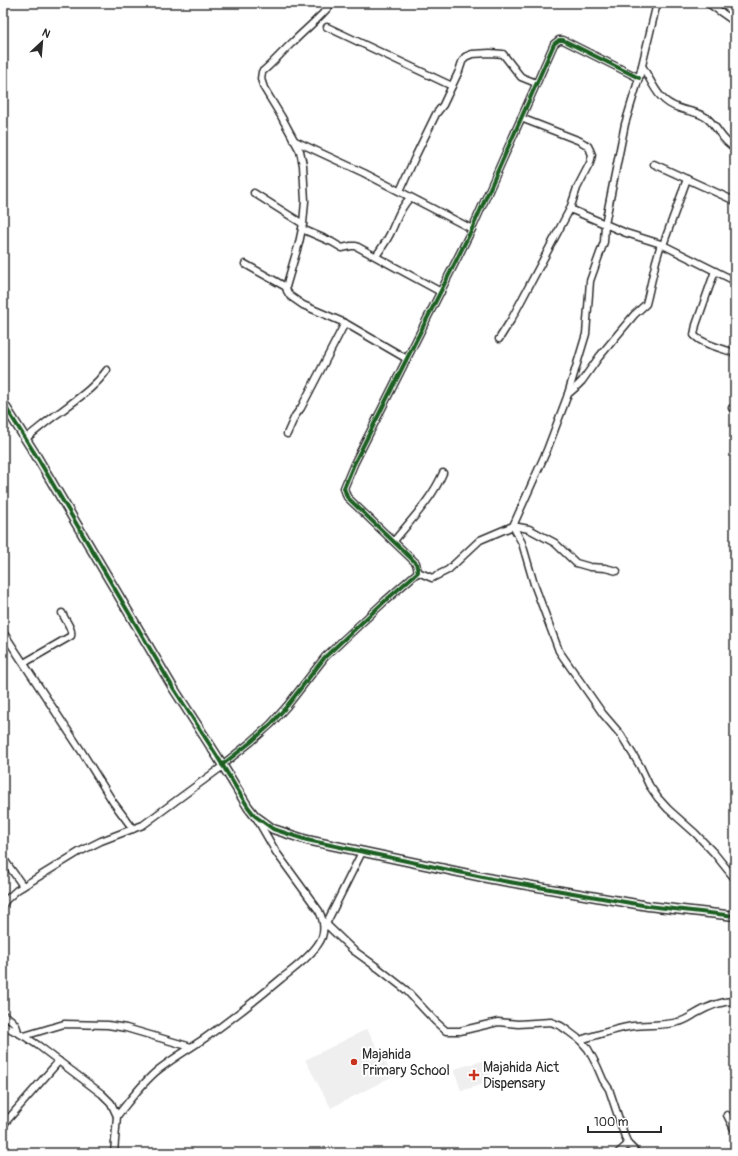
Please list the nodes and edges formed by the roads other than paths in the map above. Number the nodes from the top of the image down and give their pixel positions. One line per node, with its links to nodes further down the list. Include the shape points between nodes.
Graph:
1 (332, 3): 11 (street, via 262,72 264,88)
2 (656, 3): 6 (street)
3 (708, 3): 4 (street)
4 (735, 22)
5 (327, 27): 9 (street)
6 (642, 66): 7 (street); 12 (street, via 660,97 678,108 700,114 729,145)
7 (639, 78): 8 (street, via 559,40 554,44); 20 (street, via 625,124)
8 (536, 83): 9 (street, via 521,77 503,54 490,53 465,57); 10 (street)
9 (452, 86): 15 (street, via 436,114)
10 (521, 118): 19 (street, via 588,146 592,155 590,163 577,188); 22 (street)
11 (293, 140): 15 (street); 21 (street, via 300,152 303,165 305,201)
12 (735, 148)
13 (654, 164): 14 (street)
14 (687, 179): 18 (street); 23 (street)
15 (400, 192): 17 (street)
16 (254, 193): 21 (street)
17 (410, 198): 22 (street); 24 (street, via 397,216)
18 (735, 202)
19 (570, 210): 20 (street); 31 (street)
20 (605, 224): 23 (street); 35 (street, via 604,242 590,280 586,334)
21 (302, 226): 24 (street, via 342,248 356,246); 28 (street)
22 (472, 229): 29 (street)
23 (662, 245): 26 (street); 35 (street, via 646,304 599,357 582,381)
24 (376, 256): 29 (street)
25 (245, 264): 28 (street)
26 (715, 271): 27 (street); 32 (street, via 694,335 697,339)
27 (735, 280)
28 (286, 287): 30 (street, via 290,296 303,305)
29 (441, 292): 33 (street)
30 (345, 323): 33 (street); 37 (street)
31 (499, 339)
32 (735, 353)
33 (407, 359): 41 (street, via 344,488 347,497)
34 (107, 370): 38 (street, via 90,389)
35 (568, 394): 40 (street)
36 (3, 406): 38 (street)
37 (287, 434)
38 (25, 439): 47 (street)
39 (443, 473): 41 (street, via 427,500)
40 (514, 526): 42 (street, via 529,529 555,543 576,563); 43 (street, via 480,540 448,570 432,578); 52 (street, via 560,651 603,714 621,735 658,798 695,833)
41 (394, 541): 43 (street, via 416,563)
42 (617, 571)
43 (418, 572): 47 (street, via 325,657 271,724)
44 (62, 614): 46 (street, via 71,630 71,636)
45 (3, 632): 46 (street)
46 (24, 663): 49 (street)
47 (222, 765): 48 (street); 49 (street, via 142,825)
48 (255, 816): 50 (street, via 273,829 307,840); 56 (street, via 276,852 319,911)
49 (133, 829): 53 (street, via 79,852)
50 (362, 852): 55 (street, via 492,879 648,906); 56 (street)
51 (3, 858): 53 (street)
52 (735, 879)
53 (23, 886): 54 (street)
54 (3, 905)
55 (735, 916)
56 (325, 927): 62 (street, via 406,990 446,1031 460,1031 498,1022 551,1022); 63 (street, via 318,945 293,969 243,1010)
57 (735, 1001): 62 (street, via 716,1004 680,1022 620,1028)
58 (3, 1015): 60 (street, via 16,1024)
59 (3, 1025): 60 (street)
60 (18, 1033): 61 (street)
61 (24, 1036): 63 (street, via 64,1024 108,1025); 64 (street)
62 (580, 1040): 69 (street, via 588,1049 609,1089)
63 (190, 1047): 66 (street, via 145,1082)
64 (59, 1061): 66 (street, via 107,1098); 67 (street)
65 (727, 1115): 68 (street)
66 (117, 1116): 70 (street)
67 (3, 1125)
68 (735, 1131)
69 (628, 1144): 71 (street); 72 (street)
70 (114, 1153)
71 (618, 1153)
72 (636, 1153)

